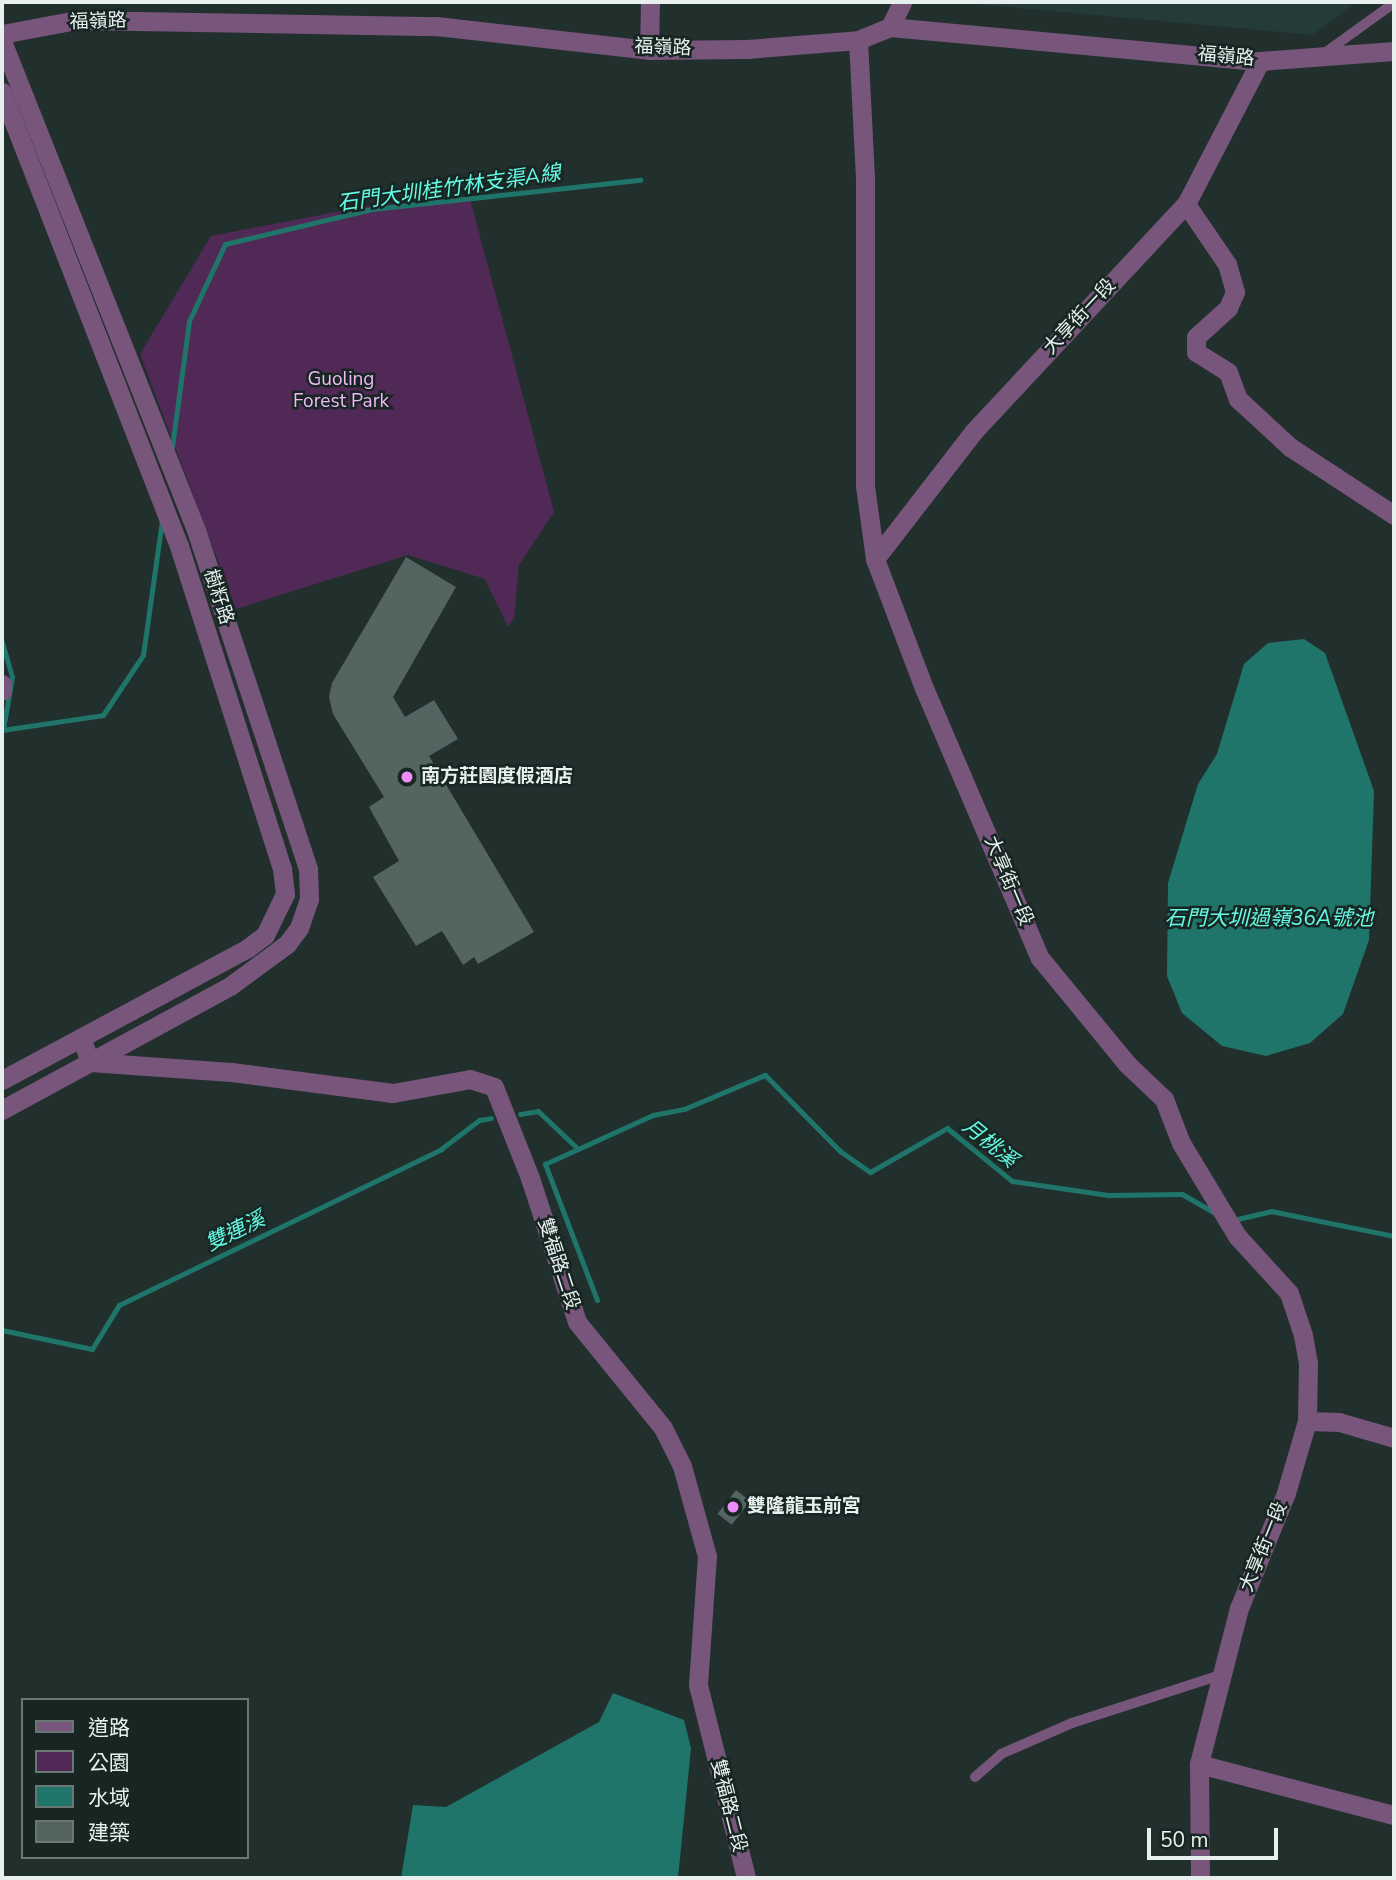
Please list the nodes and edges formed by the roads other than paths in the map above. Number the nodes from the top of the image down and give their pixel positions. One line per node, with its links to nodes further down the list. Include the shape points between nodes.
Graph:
1 (650, 2): 8 (street)
2 (902, 2): 4 (street)
3 (1394, 3): 10 (lane)
4 (890, 27): 6 (street, 福嶺路); 11 (street, 福嶺路)
5 (2, 34): 8 (street, 福嶺路, via 77,20 436,26)
6 (858, 40): 8 (street, 福嶺路, via 747,49); 15 (street, 大享街一段, via 864,178 865,486)
7 (2, 41): 19 (street, 樹籽路, via 196,530 308,869 309,899 299,928 287,944 230,986)
8 (649, 50)
9 (1394, 51): 10 (street, 福嶺路)
10 (1322, 54): 11 (street, 福嶺路)
11 (1260, 61): 13 (street, 大享街一段)
12 (2, 92): 18 (street, 樹籽路, via 179,546 282,869 285,894 265,935 248,948)
13 (1186, 204): 14 (street, via 1227,264 1235,292 1228,308 1196,337 1196,352 1228,372 1238,399 1290,447); 15 (street, 大享街一段, via 974,431)
14 (1394, 515)
15 (875, 559): 22 (street, 大享街一段, via 924,688 1040,958 1127,1064 1155,1086 1196,1169 1237,1236 1279,1277 1296,1308 1308,1362)
16 (2, 684): 17 (street)
17 (2, 691)
18 (82, 1040): 19 (street); 20 (street, 樹籽路)
19 (90, 1062): 21 (street, 樹籽路); 28 (street, 雙福路二段, via 231,1072 393,1093 470,1079 494,1087 530,1178 576,1322 663,1428 682,1466 707,1556 698,1685)
20 (2, 1080)
21 (2, 1110)
22 (1307, 1421): 23 (street, via 1339,1422); 24 (street, 大享街一段, via 1286,1493 1239,1608)
23 (1394, 1438)
24 (1222, 1674): 25 (street, 大享街一段); 26 (lane, via 1072,1723 1002,1754)
25 (1199, 1764): 27 (street); 29 (street, 大享街一段)
26 (975, 1777)
27 (1394, 1815)
28 (747, 1878)
29 (1200, 1878)

